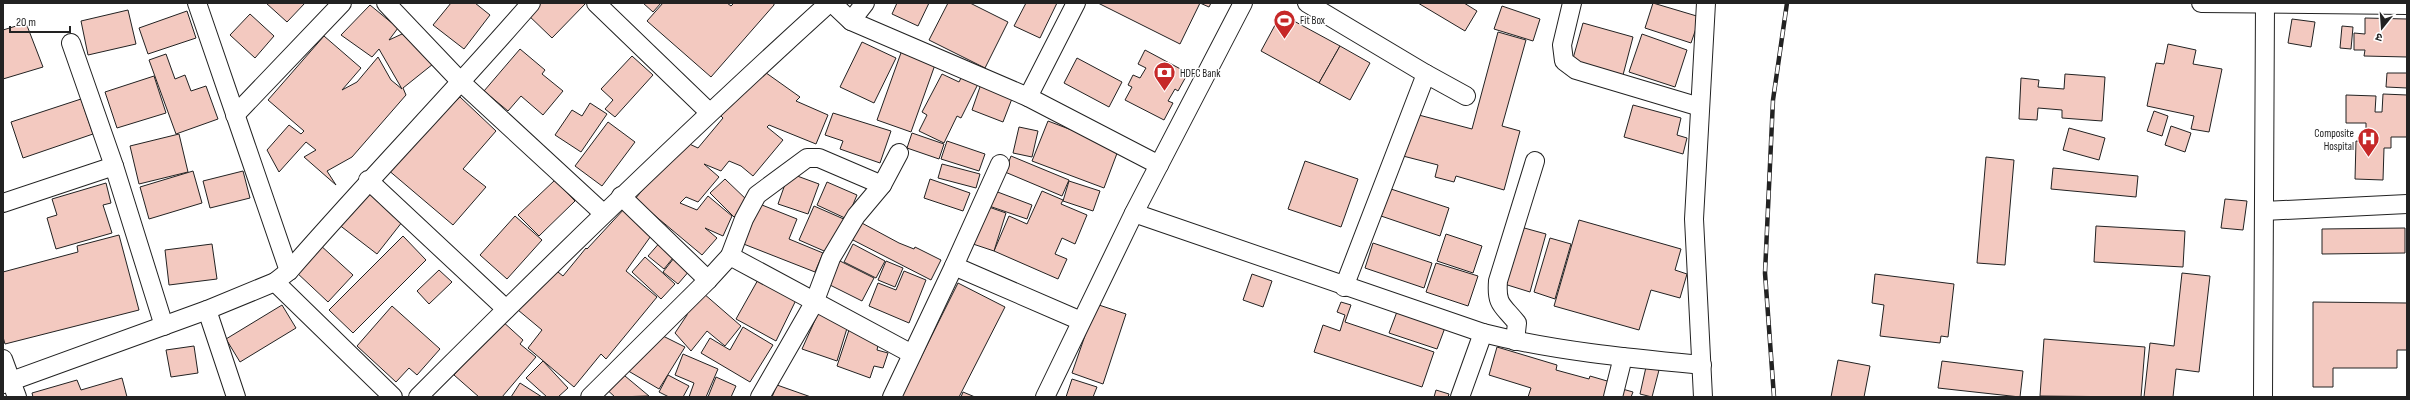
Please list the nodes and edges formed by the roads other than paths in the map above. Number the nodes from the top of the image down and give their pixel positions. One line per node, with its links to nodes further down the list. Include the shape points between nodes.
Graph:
1 (197, 3): 25 (street)
2 (342, 3): 25 (street)
3 (386, 3): 20 (street)
4 (531, 3): 20 (street)
5 (596, 3): 24 (street)
6 (829, 3): 24 (street)
7 (832, 3): 17 (street)
8 (865, 3): 17 (street)
9 (1076, 3): 22 (street)
10 (1243, 3): 29 (street)
11 (1307, 3): 19 (street)
12 (1572, 3): 23 (street, via 1562,45 1564,61 1576,70)
13 (1706, 3): 23 (street)
14 (2201, 3): 15 (street)
15 (2265, 3): 16 (street); 36 (street)
16 (2407, 5)
17 (851, 21): 22 (street)
18 (71, 43): 30 (street)
19 (1426, 74): 21 (street); 43 (street)
20 (462, 83): 31 (street); 37 (street)
21 (1466, 96)
22 (1028, 97): 29 (street)
23 (1700, 107): 54 (street, via 1694,219)
24 (709, 112): 33 (street)
25 (235, 115): 41 (street)
26 (898, 153): 32 (street)
27 (1535, 161): 50 (street, via 1498,281 1497,297 1500,306 1517,323)
28 (1000, 164): 40 (street)
29 (1159, 165): 38 (street)
30 (114, 166): 34 (street); 48 (street)
31 (368, 180): 41 (street); 45 (street)
32 (882, 185): 39 (street, via 819,158 807,158 758,195 744,219); 44 (street, via 856,216 831,258)
33 (621, 196): 37 (street); 42 (street)
34 (3, 204)
35 (2407, 204): 36 (street)
36 (2264, 212): 66 (street)
37 (603, 213): 45 (street)
38 (1134, 213): 43 (street); 47 (street)
39 (730, 256): 42 (street); 44 (street)
40 (954, 266): 47 (street); 51 (street)
41 (282, 276): 46 (street); 57 (street)
42 (708, 280): 59 (street)
43 (1344, 287): 49 (street)
44 (814, 303): 51 (street); 60 (street)
45 (506, 309): 58 (street)
46 (207, 310): 48 (street); 56 (street)
47 (1081, 320): 62 (street)
48 (164, 326): 55 (street)
49 (1483, 333): 50 (street); 63 (street)
50 (1515, 340): 52 (street)
51 (912, 354): 61 (street)
52 (1623, 357): 54 (street); 64 (street)
53 (3, 359): 55 (street)
54 (1702, 365): 65 (street)
55 (10, 387)
56 (236, 397)
57 (393, 397)
58 (418, 397)
59 (590, 397)
60 (760, 397)
61 (892, 397)
62 (1045, 397)
63 (1460, 397)
64 (1614, 397)
65 (1703, 397)
66 (2263, 397)

